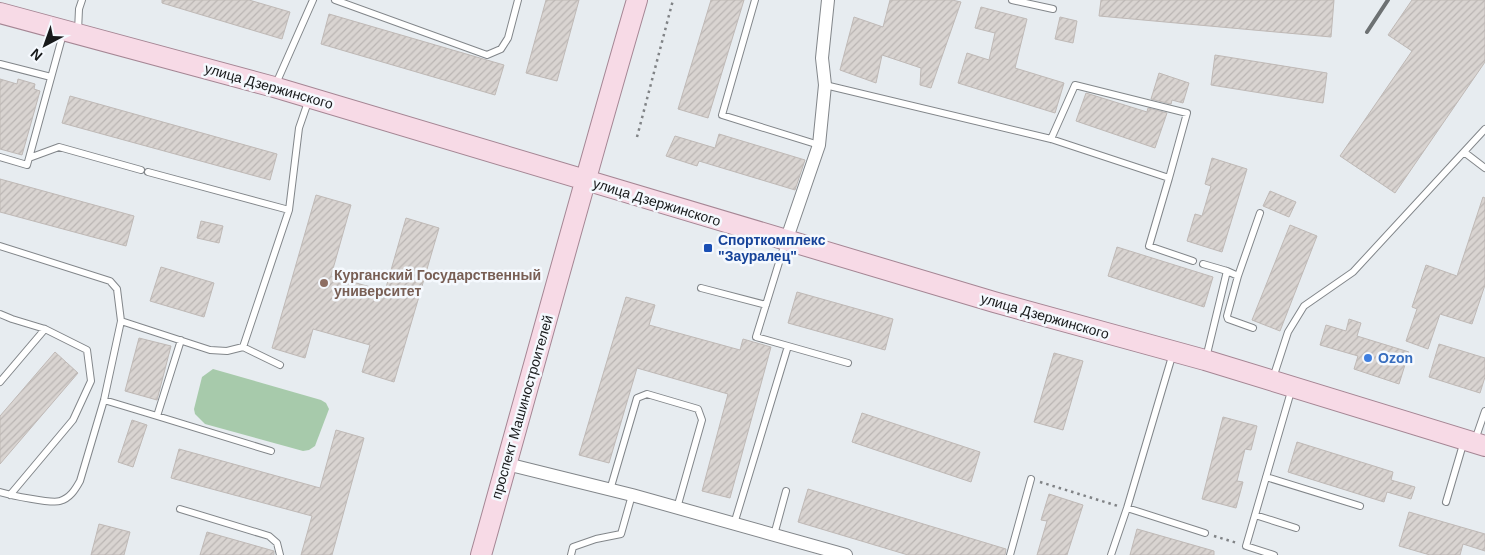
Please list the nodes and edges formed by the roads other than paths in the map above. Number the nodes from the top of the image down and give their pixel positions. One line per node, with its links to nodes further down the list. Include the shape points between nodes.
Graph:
1 (82, 0): 11 (lane)
2 (314, 0): 15 (lane)
3 (335, 0): 4 (lane, via 487,55 501,49 508,38)
4 (518, 0)
5 (637, 0): 25 (main road, проспект Машиностроителей)
6 (754, 0): 19 (lane, via 722,115)
7 (828, 0): 14 (street, via 822,58)
8 (1012, 0): 9 (lane)
9 (1052, 10)
10 (0, 12): 11 (main road, улица Дзержинского)
11 (71, 31): 13 (lane); 15 (main road, улица Дзержинского)
12 (0, 64): 13 (lane)
13 (51, 77): 22 (lane)
14 (825, 85): 18 (lane); 19 (street)
15 (274, 87): 16 (main road, улица Дзержинского)
16 (309, 98): 25 (main road, улица Дзержинского); 26 (lane, via 299,128)
17 (1485, 129): 20 (lane)
18 (1051, 139): 24 (lane); 24 (lane, via 1075,85 1187,113)
19 (819, 145): 28 (street)
20 (1464, 152): 23 (lane); 47 (lane, via 1353,272 1304,306 1288,332)
21 (0, 157): 22 (lane, via 27,165)
22 (28, 158): 26 (lane, via 59,147)
23 (1485, 168)
24 (1170, 178): 30 (lane, via 1149,246)
25 (584, 180): 28 (main road, улица Дзержинского); 55 (main road, проспект Машиностроителей)
26 (288, 210): 42 (lane)
27 (1260, 213): 33 (lane)
28 (786, 241): 35 (lane); 43 (main road, улица Дзержинского)
29 (0, 246): 37 (lane, via 110,281 117,289)
30 (1193, 261)
31 (1203, 264): 32 (lane)
32 (1227, 271): 33 (lane); 44 (lane)
33 (1238, 276): 38 (lane, via 1227,316)
34 (701, 288): 35 (lane)
35 (766, 305): 41 (lane, via 756,337)
36 (0, 314): 39 (lane)
37 (121, 321): 40 (lane); 50 (lane)
38 (1253, 328)
39 (45, 329): 48 (lane); 61 (lane, via 87,350 92,381 73,420)
40 (182, 340): 42 (lane, via 210,350); 52 (lane)
41 (788, 346): 45 (lane); 69 (lane)
42 (243, 347): 46 (lane)
43 (1173, 352): 44 (main road, улица Дзержинского); 66 (lane)
44 (1205, 360): 47 (main road, улица Дзержинского)
45 (848, 363)
46 (280, 365)
47 (1272, 381): 49 (main road, улица Дзержинского)
48 (0, 382)
49 (1292, 387): 53 (main road, улица Дзержинского); 56 (lane)
50 (104, 400): 52 (lane); 61 (lane, via 80,482 72,493 59,502)
51 (1485, 412): 53 (lane)
52 (157, 416): 54 (lane)
53 (1474, 443): 63 (lane)
54 (271, 452)
55 (507, 464): 58 (street); 74 (main road, проспект Машиностроителей)
56 (1266, 477): 64 (lane); 68 (lane)
57 (1031, 479): 77 (lane)
58 (610, 490): 62 (street); 65 (lane, via 636,398 647,394 698,409 702,420)
59 (786, 491): 72 (lane)
60 (0, 492): 61 (lane)
61 (10, 495)
62 (632, 496): 65 (street); 75 (lane, via 621,534 573,547)
63 (1446, 502)
64 (1360, 506)
65 (677, 508): 69 (street)
66 (1127, 508): 71 (lane); 78 (lane)
67 (180, 509): 73 (lane, via 269,536 277,543)
68 (1255, 515): 70 (lane); 79 (lane, via 1246,546)
69 (734, 524): 72 (street)
70 (1296, 528)
71 (1205, 533)
72 (774, 535): 76 (street)
73 (280, 555)
74 (481, 555)
75 (571, 555)
76 (846, 555)
77 (1010, 555)
78 (1111, 555)
79 (1274, 555)

